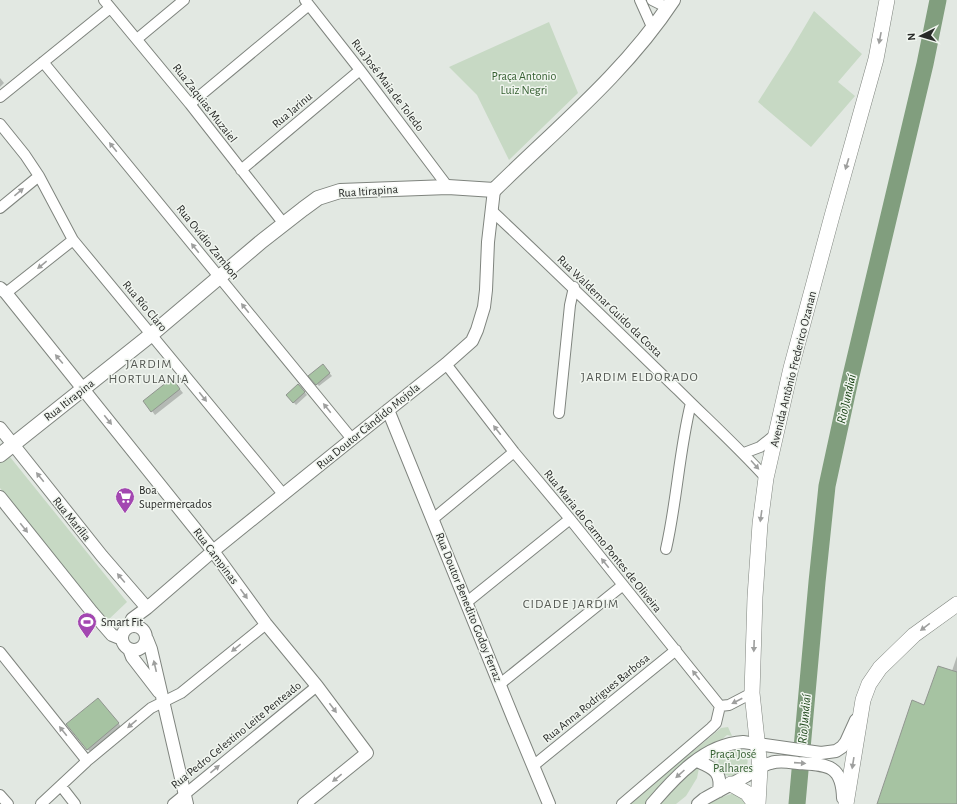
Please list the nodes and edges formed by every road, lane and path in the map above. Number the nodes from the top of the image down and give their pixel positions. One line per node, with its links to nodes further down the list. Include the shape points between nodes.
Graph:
1 (184, 0): 9 (street)
2 (640, 0): 8 (street)
3 (652, 0): 7 (street)
4 (887, 0): 33 (main road, Avenida Antônio Frederico Ozanan, one-way to 33, via 876,59 791,368)
5 (307, 2): 11 (street, Rua José Maia de Toledo); 13 (street)
6 (107, 4): 9 (street, Rua Zaquias Muzaiel); 10 (street)
7 (671, 4): 8 (main road)
8 (653, 29): 18 (main road, via 590,99)
9 (137, 39): 13 (street, Rua Zaquias Muzaiel)
10 (44, 62): 12 (street); 23 (street, Rua Ovídio Zambon, one-way to 10)
11 (360, 70): 15 (street, Rua Jarinu); 17 (street, Rua José Maia de Toledo)
12 (0, 97)
13 (190, 104): 15 (street, Rua Zaquias Muzaiel)
14 (0, 124): 16 (street, Rua Río Claro, via 26,155)
15 (241, 170): 21 (street, Rua Zaquias Muzaiel)
16 (39, 176): 19 (street, one-way to 16); 22 (street, Rua Río Claro)
17 (448, 187): 18 (main road, Rua Itirapina); 21 (main road, Rua Itirapina, via 340,191 318,198)
18 (494, 190): 20 (street, Rua Doutor Cândido Mojola)
19 (0, 208)
20 (492, 211): 24 (street, Rua Waldemar Guido da Costa); 27 (street, Rua Doutor Cândido Mojola, via 486,290 479,324 472,341)
21 (284, 224): 23 (main road, Rua Itirapina)
22 (73, 240): 25 (street, one-way to 25); 26 (street, Rua Río Claro)
23 (220, 278): 26 (main road, Rua Itirapina); 34 (street, Rua Ovídio Zambon, one-way to 23)
24 (574, 287): 29 (street, Rua Waldemar Guido da Costa); 31 (street)
25 (3, 291): 28 (street, Rua Campinas, one-way to 25)
26 (152, 334): 28 (main road, Rua Itirapina); 40 (street, Rua Río Claro, one-way to 40)
27 (446, 364): 30 (street, Rua Doutor Cândido Mojola); 36 (street, Rua Maria do Carmo Pontes de Oliveira, one-way to 27)
28 (84, 389): 35 (main road, Rua Itirapina); 45 (street, Rua Campinas, one-way to 45)
29 (691, 403): 37 (street, Rua Waldemar Guido da Costa); 44 (street)
30 (388, 410): 34 (street, Rua Doutor Cândido Mojola); 42 (street, Rua Doutor Benedito Godoy Ferraz)
31 (559, 413)
32 (0, 428): 35 (street, Rua Marília)
33 (777, 433): 37 (street, via 760,447); 39 (main road, Avenida Antônio Frederico Ozanan)
34 (352, 439): 40 (street, Rua Doutor Cândido Mojola)
35 (13, 444): 38 (main road, Rua Itirapina); 49 (street, Rua Marília, one-way to 35)
36 (514, 452): 42 (street); 43 (street, Rua Maria do Carmo Pontes de Oliveira)
37 (744, 453): 39 (street, Rua Waldemar Guido da Costa, one-way to 39)
38 (0, 455)
39 (766, 478): 59 (main road, Avenida Antônio Frederico Ozanan, one-way to 59, via 755,597)
40 (283, 494): 45 (street, Rua Doutor Cândido Mojola)
41 (0, 498): 53 (street, one-way to 53, via 92,612 112,635)
42 (433, 519): 47 (street, Rua Doutor Benedito Godoy Ferraz)
43 (570, 519): 46 (street, Rua Maria do Carmo Pontes de Oliveira, one-way to 43); 47 (street)
44 (666, 549)
45 (213, 552): 49 (street, Rua Doutor Cândido Mojola); 50 (street, Rua Campinas, one-way to 50)
46 (623, 585): 55 (street, Rua Maria do Carmo Pontes de Oliveira); 57 (street)
47 (467, 602): 57 (street, Rua Doutor Benedito Godoy Ferraz)
48 (957, 604): 62 (main road, one-way to 62, via 914,636 880,668 869,684)
49 (147, 608): 51 (street, Rua Doutor Cândido Mojola, via 132,619); 52 (street)
50 (266, 624): 58 (street, Rua Campinas); 60 (street, one-way to 60, via 181,693)
51 (130, 626): 52 (street, via 143,629); 53 (street, Rua Doutor Cândido Mojola, via 125,629)
52 (146, 635): 54 (street, via 144,646 137,650); 60 (street, one-way to 52)
53 (122, 639): 54 (street)
54 (129, 649): 60 (street)
55 (676, 650): 61 (street, Rua Maria do Carmo Pontes de Oliveira, one-way to 55); 66 (street, Rua Anna Rodrigues Barbosa)
56 (0, 652): 64 (street, one-way to 56)
57 (500, 684): 66 (street, Rua Doutor Benedito Godoy Ferraz)
58 (317, 686): 71 (street, Rua Pedro Celestino Leite Penteado, one-way to 58); 76 (street, Rua Campinas, one-way to 76, via 367,753)
59 (752, 693): 61 (street, one-way to 61, via 729,705); 63 (main road, Avenida Antônio Frederico Ozanan)
60 (162, 698): 64 (street, one-way to 64); 71 (street)
61 (720, 706): 78 (street, via 716,722 711,728)
62 (861, 711): 63 (street, via 849,736 836,751 821,753); 83 (main road, one-way to 83)
63 (758, 745): 65 (street, via 734,742 714,750); 67 (main road, Avenida Antônio Frederico Ozanan)
64 (87, 761): 68 (street)
65 (697, 761): 69 (street, via 716,771); 79 (street, one-way to 79, via 669,784)
66 (533, 766): 77 (street, Rua Doutor Benedito Godoy Ferraz)
67 (760, 768): 69 (street); 82 (main road); 83 (street, one-way to 83, via 778,761 831,768 843,784)
68 (61, 786): 73 (street); 74 (street)
69 (725, 787): 80 (street); 81 (main road, via 747,793)
70 (0, 795): 72 (street)
71 (186, 799): 75 (street, Rua Pedro Celestino Leite Penteado)
72 (8, 804)
73 (41, 804)
74 (75, 804)
75 (173, 804)
76 (304, 804)
77 (549, 804)
78 (622, 804)
79 (652, 804)
80 (698, 804)
81 (755, 804)
82 (758, 804)
83 (845, 804)

